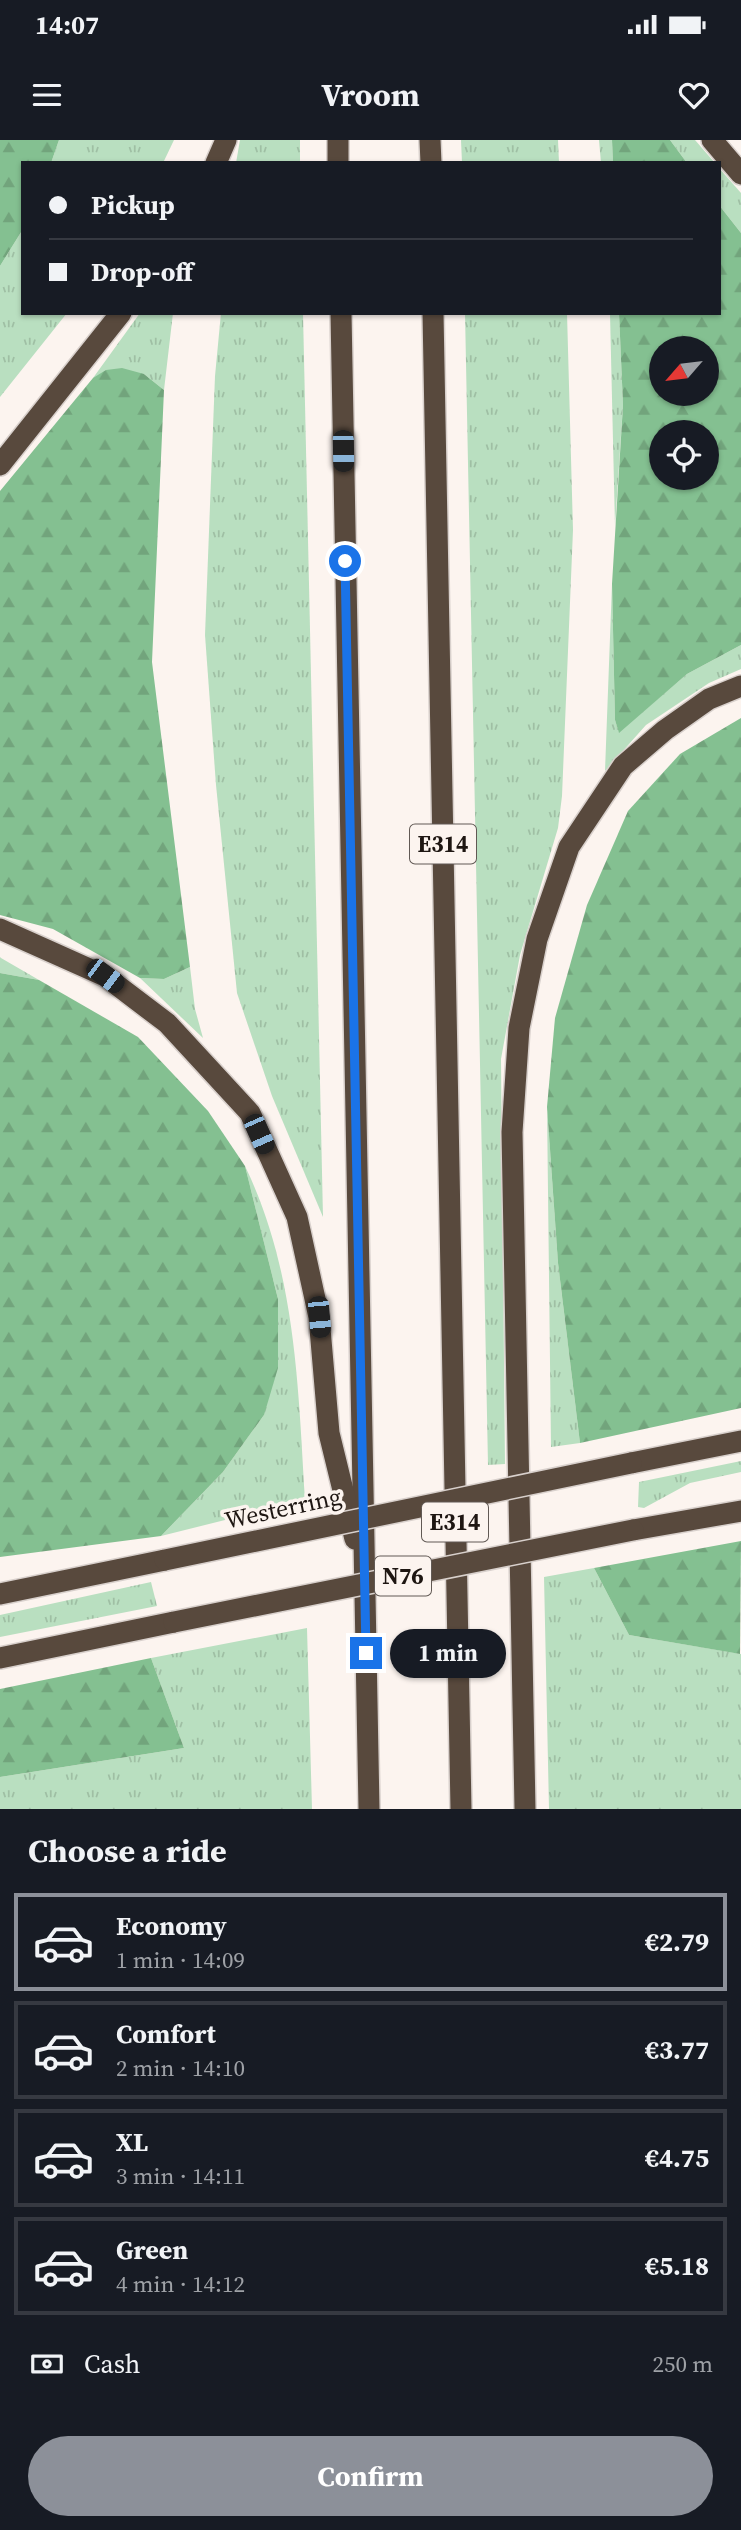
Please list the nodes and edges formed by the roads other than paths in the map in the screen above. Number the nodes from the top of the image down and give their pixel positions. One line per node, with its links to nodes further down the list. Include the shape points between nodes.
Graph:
1 (226, 140): 5 (highway)
2 (338, 140): 6 (highway)
3 (430, 140): 7 (highway)
4 (712, 140): 8 (highway)
5 (217, 161)
6 (338, 161)
7 (431, 161)
8 (741, 174)
9 (119, 315): 12 (highway)
10 (341, 315): 17 (highway)
11 (433, 315): 21 (highway, E314)
12 (0, 465)
13 (741, 686): 22 (highway, via 709,699 664,730 624,766 569,847 537,939 519,1028 512,1132)
14 (0, 929): 17 (highway, via 105,976 167,1023 250,1113 297,1217 319,1317 329,1433)
15 (741, 1441): 18 (highway, Westerring, bridge)
16 (741, 1511): 19 (highway, N76, bridge)
17 (365, 1581): 20 (highway)
18 (0, 1594)
19 (0, 1658)
20 (369, 1809)
21 (461, 1809)
22 (525, 1809)

